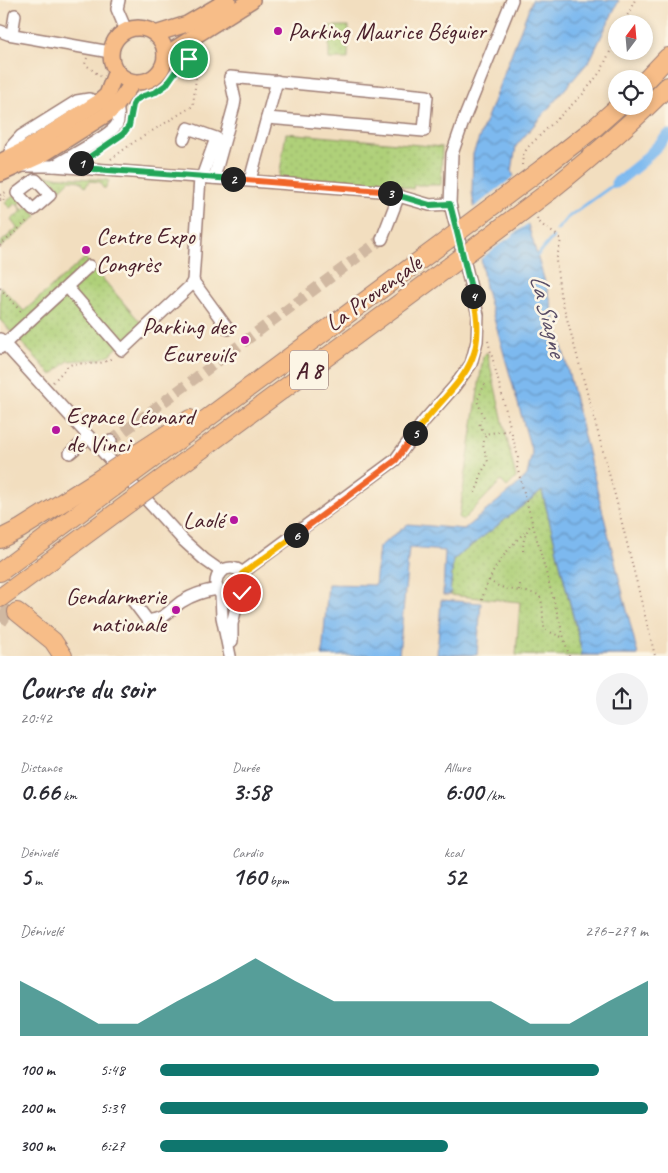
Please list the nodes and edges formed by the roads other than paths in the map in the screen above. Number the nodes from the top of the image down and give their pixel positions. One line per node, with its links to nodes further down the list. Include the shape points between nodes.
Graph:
1 (119, 0): 6 (street, via 117,9)
2 (228, 0): 8 (main road, via 187,24)
3 (252, 0): 10 (main road)
4 (512, 0): 28 (street, via 452,154)
5 (16, 15): 7 (street)
6 (126, 30): 8 (main road, via 141,28); 9 (main road, via 118,36)
7 (5, 34): 9 (street)
8 (156, 34): 10 (main road)
9 (110, 52): 12 (main road)
10 (165, 55): 15 (main road, via 156,76)
11 (668, 57): 13 (highway)
12 (116, 71): 15 (main road); 21 (main road, via 107,95 99,102)
13 (653, 73)
14 (277, 81): 19 (street); 19 (street, via 427,96 424,131); 25 (street, via 230,77 235,100)
15 (133, 82): 17 (main road)
16 (668, 86): 41 (highway, La Provençale / A 8, bridge, via 600,151 551,190)
17 (117, 105): 21 (main road, via 42,155); 22 (street, via 119,116 108,133)
18 (609, 115): 39 (highway, La Provençale / A 8, bridge, via 249,388)
19 (267, 118): 26 (street)
20 (184, 139): 24 (street, via 188,128 216,138)
21 (9, 162): 22 (street); 23 (main road)
22 (54, 166): 24 (street)
23 (0, 174)
24 (201, 178): 25 (street); 31 (street)
25 (214, 178): 26 (street)
26 (250, 180): 27 (street)
27 (399, 195): 28 (street, via 430,205); 29 (street)
28 (450, 204): 44 (street, via 478,315 477,341 466,372 396,460)
29 (382, 239)
30 (89, 266): 32 (street)
31 (193, 281): 32 (street, via 122,350); 33 (street)
32 (67, 287): 34 (street)
33 (228, 329)
34 (2, 344): 35 (street)
35 (90, 437): 37 (street); 38 (street)
36 (111, 441): 37 (street)
37 (100, 449): 43 (street, via 184,541)
38 (70, 453)
39 (107, 483): 40 (highway); 42 (highway, La Provençale / A 8)
40 (0, 539)
41 (40, 568): 47 (highway, La Provençale / A 8); 49 (highway)
42 (0, 572)
43 (222, 572): 44 (street, via 235,569); 45 (street, via 217,580)
44 (242, 574): 46 (street, via 246,586)
45 (219, 591): 46 (street, via 229,598); 48 (street, via 206,590 196,594 162,619 148,621); 52 (street)
46 (239, 595): 52 (street, via 232,624)
47 (0, 598)
48 (133, 601)
49 (9, 613): 50 (highway); 51 (highway, via 53,641)
50 (53, 656)
51 (63, 656)
52 (231, 656)

